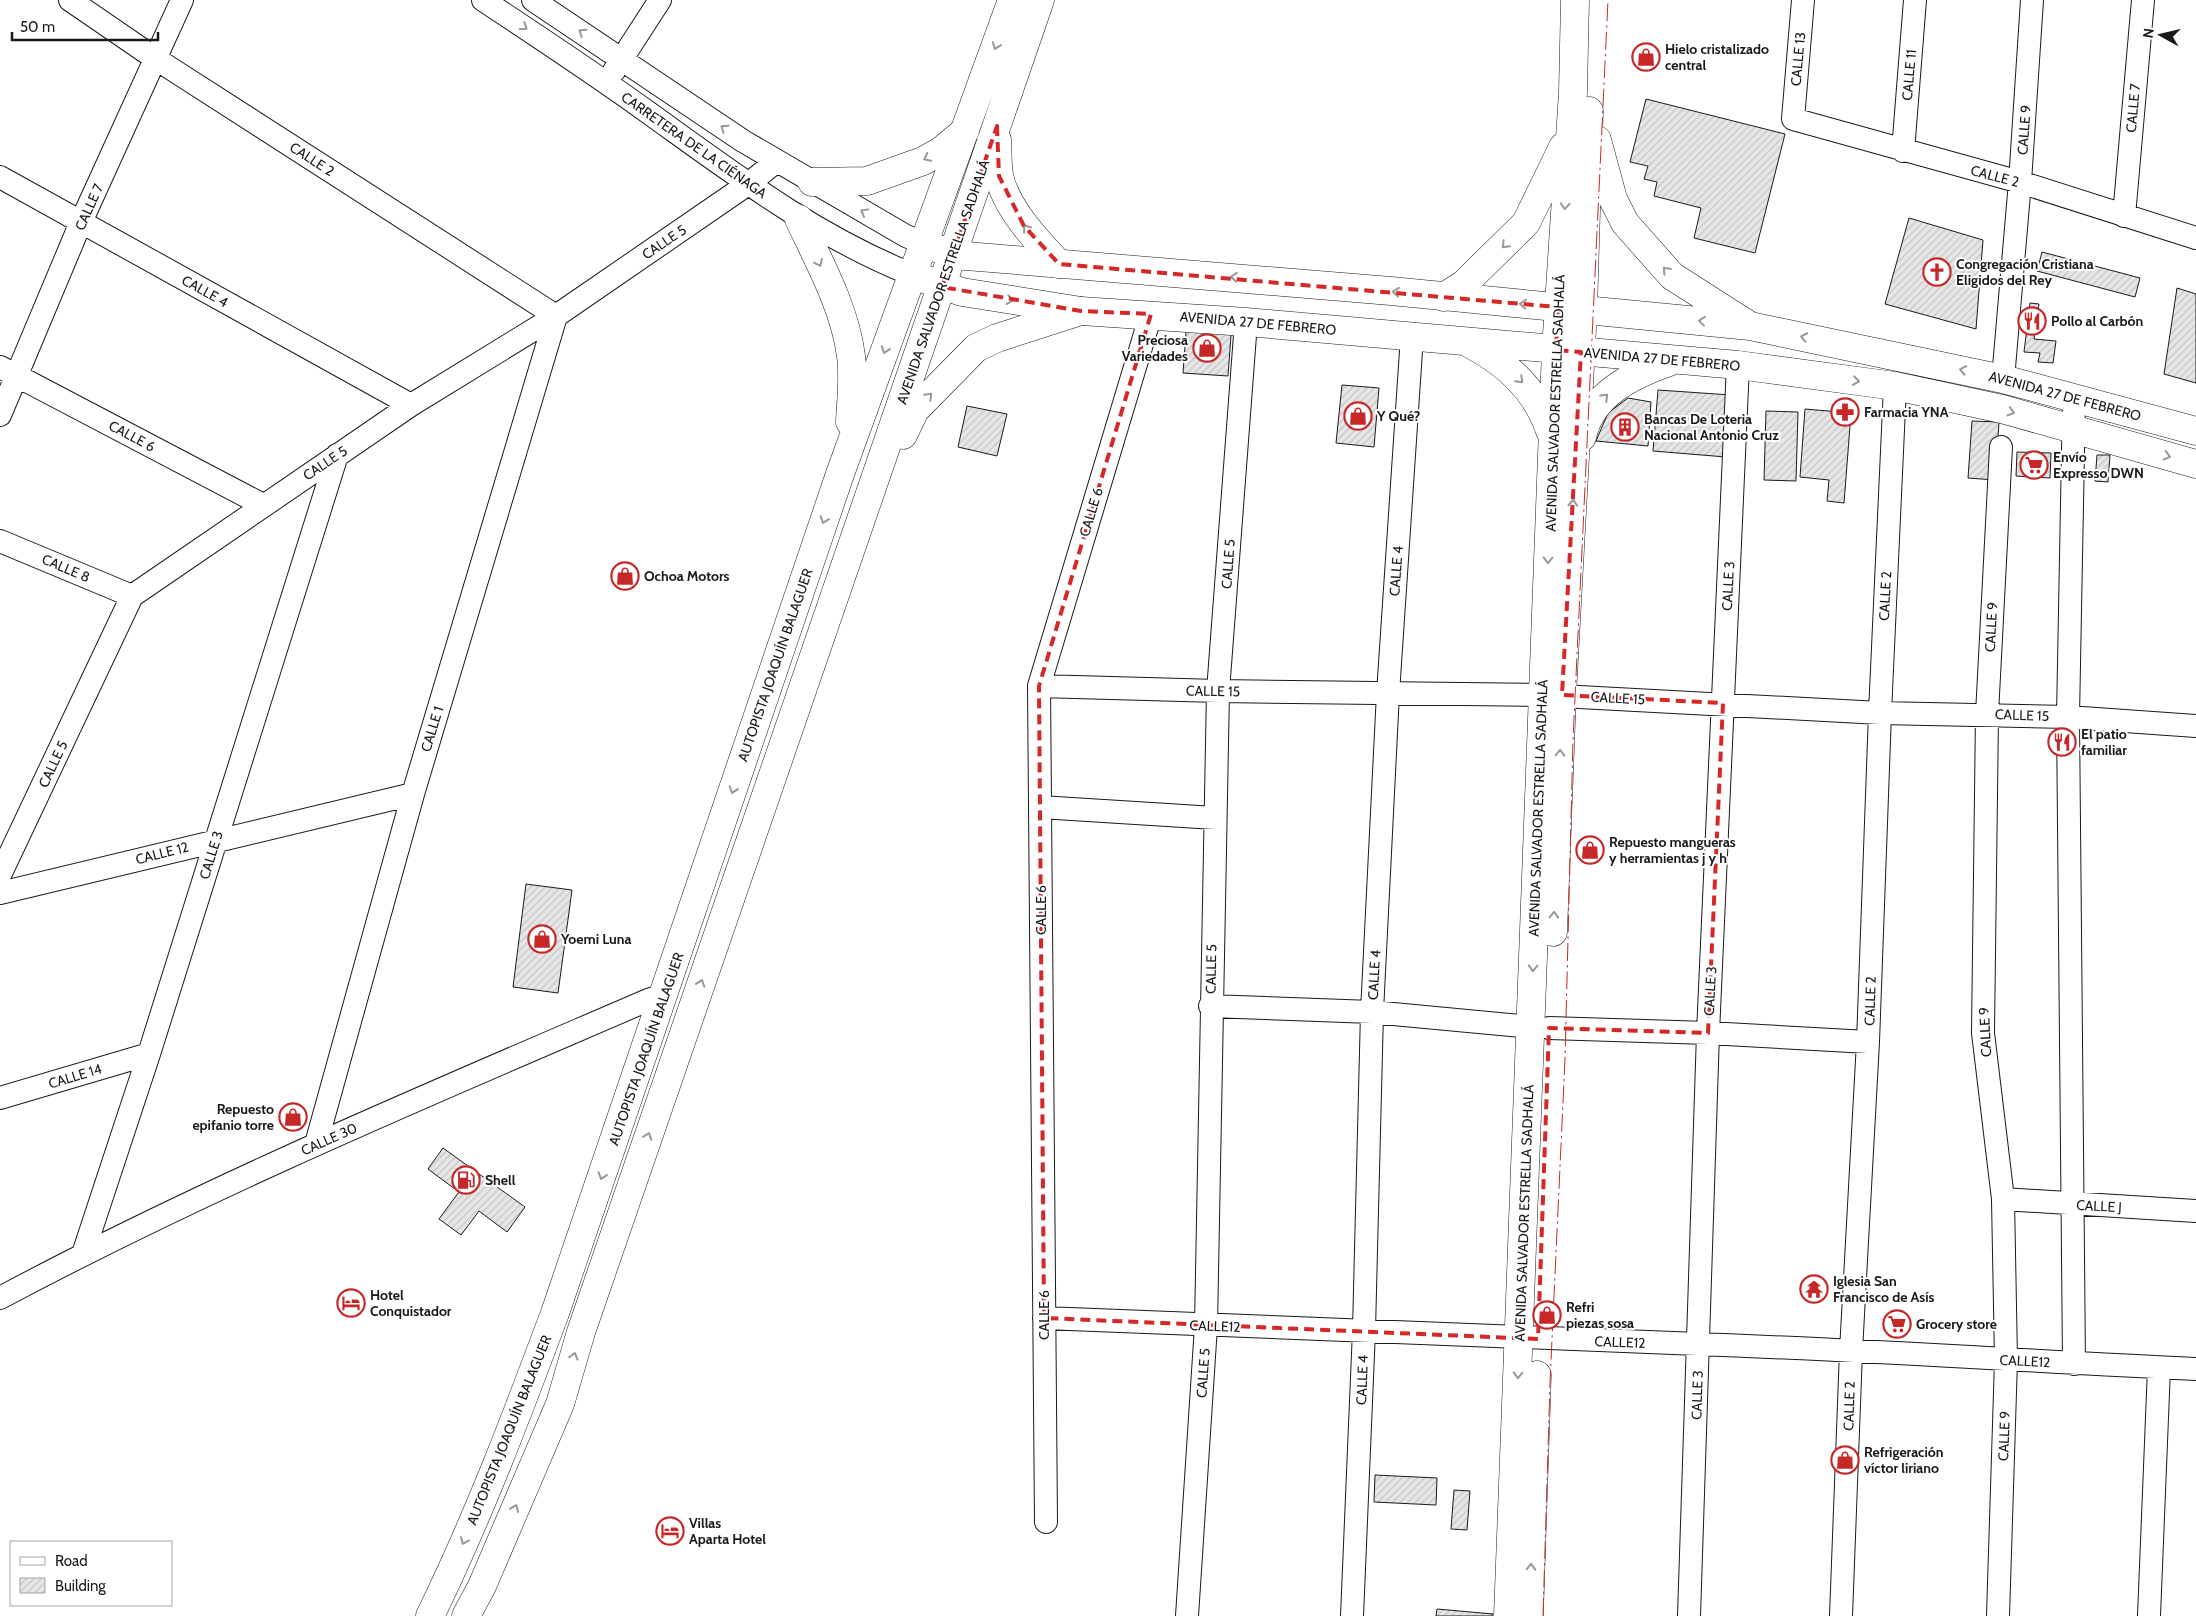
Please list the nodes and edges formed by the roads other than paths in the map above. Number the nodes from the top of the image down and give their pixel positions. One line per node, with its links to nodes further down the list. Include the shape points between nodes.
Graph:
1 (70, 0): 14 (street, CALLE 2)
2 (182, 0): 14 (street, CALLE 7)
3 (483, 0): 16 (street, CARRETERA DE LA CIÉNAGA, one-way to 16)
4 (533, 0): 15 (street, one-way to 4)
5 (660, 0): 15 (street)
6 (1012, 0): 20 (main road, AVENIDA SALVADOR ESTRELLA SADHALÁ, one-way to 20)
7 (1040, 0): 19 (main road, AVENIDA SALVADOR ESTRELLA SADHALÁ)
8 (1576, 0): 17 (main road, AVENIDA SALVADOR ESTRELLA SADHALÁ)
9 (1593, 0): 17 (main road, AVENIDA SALVADOR ESTRELLA SADHALÁ)
10 (1803, 0): 18 (street, CALLE 13)
11 (1915, 0): 21 (street, CALLE 11)
12 (2032, 0): 25 (street, CALLE 9)
13 (2143, 0): 27 (street, CALLE 7)
14 (156, 59): 29 (street, CALLE 7); 40 (street, CALLE 2)
15 (622, 59): 16 (street); 22 (street, one-way to 15)
16 (606, 82): 26 (street, CARRETERA DE LA CIÉNAGA)
17 (1581, 93): 36 (main road, one-way to 36, via 1564,145 1526,223 1464,284); 37 (main road, AVENIDA SALVADOR ESTRELLA SADHALÁ); 42 (main road, one-way to 17, via 1672,276 1626,223 1613,199)
18 (1793, 119): 21 (street, CALLE 2)
19 (997, 126): 32 (main road, AVENIDA SALVADOR ESTRELLA SADHALÁ); 33 (main road, one-way to 19, via 1024,226 999,176)
20 (966, 130): 24 (main road, one-way to 24, via 923,161 867,181); 31 (main road, AVENIDA SALVADOR ESTRELLA SADHALÁ)
21 (1903, 151): 25 (street, CALLE 2)
22 (777, 161): 24 (street); 26 (street, CALLE 5)
23 (0, 177): 29 (street, CALLE 4)
24 (812, 182): 31 (street, one-way to 24)
25 (2020, 182): 27 (street, CALLE 2); 49 (street, CALLE 9)
26 (748, 184): 28 (street, CARRETERA DE LA CIÉNAGA); 40 (street, CALLE 5)
27 (2124, 216): 30 (street, CALLE 2)
28 (799, 219): 34 (street, CARRETERA DE LA CIÉNAGA); 61 (main road, one-way to 61, via 836,303 851,358 850,425)
29 (82, 222): 48 (street, CALLE 7); 52 (street, CALLE 4)
30 (2196, 238)
31 (923, 243): 32 (main road, AVENIDA 27 DE FEBRERO); 34 (main road, AVENIDA SALVADOR ESTRELLA SADHALÁ)
32 (954, 255): 33 (main road, AVENIDA 27 DE FEBRERO); 35 (main road, AVENIDA SALVADOR ESTRELLA SADHALÁ)
33 (1058, 264): 36 (main road, AVENIDA 27 DE FEBRERO, one-way to 33, via 1147,269)
34 (912, 275): 35 (main road, AVENIDA 27 DE FEBRERO); 61 (main road, AVENIDA SALVADOR ESTRELLA SADHALÁ, one-way to 61)
35 (942, 287): 38 (main road, AVENIDA 27 DE FEBRERO, one-way to 38); 64 (main road, AVENIDA SALVADOR ESTRELLA SADHALÁ)
36 (1444, 297): 37 (main road, AVENIDA 27 DE FEBRERO, one-way to 36)
37 (1571, 308): 42 (main road, AVENIDA 27 DE FEBRERO, one-way to 37); 45 (main road, AVENIDA SALVADOR ESTRELLA SADHALÁ)
38 (1082, 311): 39 (main road, AVENIDA 27 DE FEBRERO); 64 (main road, one-way to 38, via 915,410 976,348 997,338)
39 (1151, 314): 41 (main road, AVENIDA 27 DE FEBRERO); 66 (street, CALLE 6)
40 (556, 316): 52 (street, CALLE 5); 75 (street, CALLE 1)
41 (1246, 322): 43 (main road, AVENIDA 27 DE FEBRERO); 67 (street, CALLE 5)
42 (1750, 326): 49 (main road, AVENIDA 27 DE FEBRERO, one-way to 42)
43 (1412, 336): 44 (main road, AVENIDA 27 DE FEBRERO); 68 (street, CALLE 4)
44 (1466, 342): 45 (main road, AVENIDA 27 DE FEBRERO); 57 (main road, one-way to 57, via 1508,368 1526,386 1541,406 1550,430)
45 (1569, 351): 46 (main road, AVENIDA 27 DE FEBRERO); 57 (main road, AVENIDA SALVADOR ESTRELLA SADHALÁ); 60 (main road, AVENIDA SALVADOR ESTRELLA SADHALÁ)
46 (1672, 361): 47 (main road, AVENIDA 27 DE FEBRERO); 60 (main road, one-way to 46, via 1591,411 1607,394 1642,372)
47 (1738, 365): 50 (main road, AVENIDA 27 DE FEBRERO, one-way to 50); 70 (street, CALLE 3)
48 (8, 371): 53 (street, CALLE 7); 62 (street, CALLE 6)
49 (2003, 379): 51 (main road, AVENIDA 27 DE FEBRERO)
50 (1895, 386): 54 (main road, AVENIDA 27 DE FEBRERO, one-way to 54, via 2002,409); 71 (street, CALLE 2)
51 (2074, 398): 54 (street); 55 (main road, AVENIDA 27 DE FEBRERO)
52 (411, 406): 58 (street, CALLE 5)
53 (0, 415)
54 (2074, 430): 59 (main road, AVENIDA 27 DE FEBRERO, one-way to 59); 73 (street)
55 (2196, 431)
56 (2001, 447): 72 (street, CALLE 9)
57 (1552, 453): 69 (main road, AVENIDA SALVADOR ESTRELLA SADHALÁ, one-way to 69)
58 (337, 455): 62 (street, CALLE 5); 78 (street, CALLE 3)
59 (2196, 464)
60 (1574, 473): 69 (main road, AVENIDA SALVADOR ESTRELLA SADHALÁ, one-way to 60)
61 (840, 474): 81 (main road, AUTOPISTA JOAQUÍN BALAGUER, one-way to 81)
62 (263, 505): 65 (street, CALLE 5)
63 (0, 541): 65 (street, CALLE 8)
64 (845, 564): 107 (main road, one-way to 64, via 560,1404 581,1332)
65 (132, 596): 79 (street, CALLE 5)
66 (1039, 686): 67 (street, CALLE 15); 76 (street, CALLE 6)
67 (1218, 691): 68 (street, CALLE 15); 77 (street, CALLE 5)
68 (1388, 693): 69 (street, CALLE 15); 83 (street, CALLE 4)
69 (1552, 695): 70 (street, CALLE 15); 84 (main road, AVENIDA SALVADOR ESTRELLA SADHALÁ)
70 (1723, 704): 71 (street, CALLE 15); 85 (street, CALLE 3)
71 (1880, 713): 72 (street, CALLE 15); 86 (street, CALLE 2)
72 (1987, 714): 73 (street, CALLE 15); 90 (street, CALLE 9, via 1983,1033)
73 (2068, 717): 74 (street, CALLE 15); 91 (street)
74 (2196, 726)
75 (413, 794): 78 (street, CALLE 12); 89 (street, CALLE 1)
76 (1040, 807): 77 (street); 95 (street, CALLE 6)
77 (1215, 818): 82 (street, CALLE 5)
78 (215, 840): 80 (street, CALLE 12); 87 (street, CALLE 3)
79 (0, 875)
80 (0, 893)
81 (664, 995): 89 (street, CALLE 30); 106 (main road, AUTOPISTA JOAQUÍN BALAGUER, one-way to 106, via 518,1414)
82 (1210, 1006): 83 (street); 96 (street, CALLE 5)
83 (1372, 1012): 84 (street); 97 (street, CALLE 4)
84 (1540, 1027): 85 (street); 98 (main road, AVENIDA SALVADOR ESTRELLA SADHALÁ)
85 (1708, 1033): 86 (street); 99 (street, CALLE 3)
86 (1868, 1042): 100 (street, CALLE 2)
87 (149, 1054): 88 (street, CALLE 14); 93 (street, CALLE 3)
88 (0, 1098)
89 (316, 1144): 93 (street, CALLE 30)
90 (2003, 1199): 91 (street, CALLE J); 101 (street, CALLE 9)
91 (2073, 1205): 92 (street, CALLE J); 102 (street)
92 (2196, 1211)
93 (83, 1254): 94 (street, CALLE 30)
94 (0, 1298)
95 (1044, 1318): 96 (street, CALLE12); 105 (street, CALLE 6)
96 (1206, 1326): 97 (street, CALLE12); 108 (street, CALLE 5)
97 (1364, 1330): 98 (street, CALLE12); 109 (street, CALLE 4)
98 (1528, 1339): 99 (street, CALLE12); 110 (main road, AVENIDA SALVADOR ESTRELLA SADHALÁ, one-way to 110); 111 (main road, AVENIDA SALVADOR ESTRELLA SADHALÁ, one-way to 98)
99 (1699, 1344): 100 (street, CALLE12); 112 (street, CALLE 3)
100 (1851, 1351): 101 (street, CALLE12); 113 (street, CALLE 2)
101 (2006, 1360): 102 (street, CALLE12); 114 (street, CALLE 9)
102 (2074, 1364): 103 (street, CALLE12)
103 (2159, 1368): 104 (street, CALLE12); 115 (street)
104 (2196, 1369)
105 (1046, 1522)
106 (430, 1616)
107 (466, 1616)
108 (1187, 1616)
109 (1352, 1616)
110 (1508, 1616)
111 (1529, 1616)
112 (1689, 1616)
113 (1841, 1616)
114 (1998, 1616)
115 (2149, 1616)

